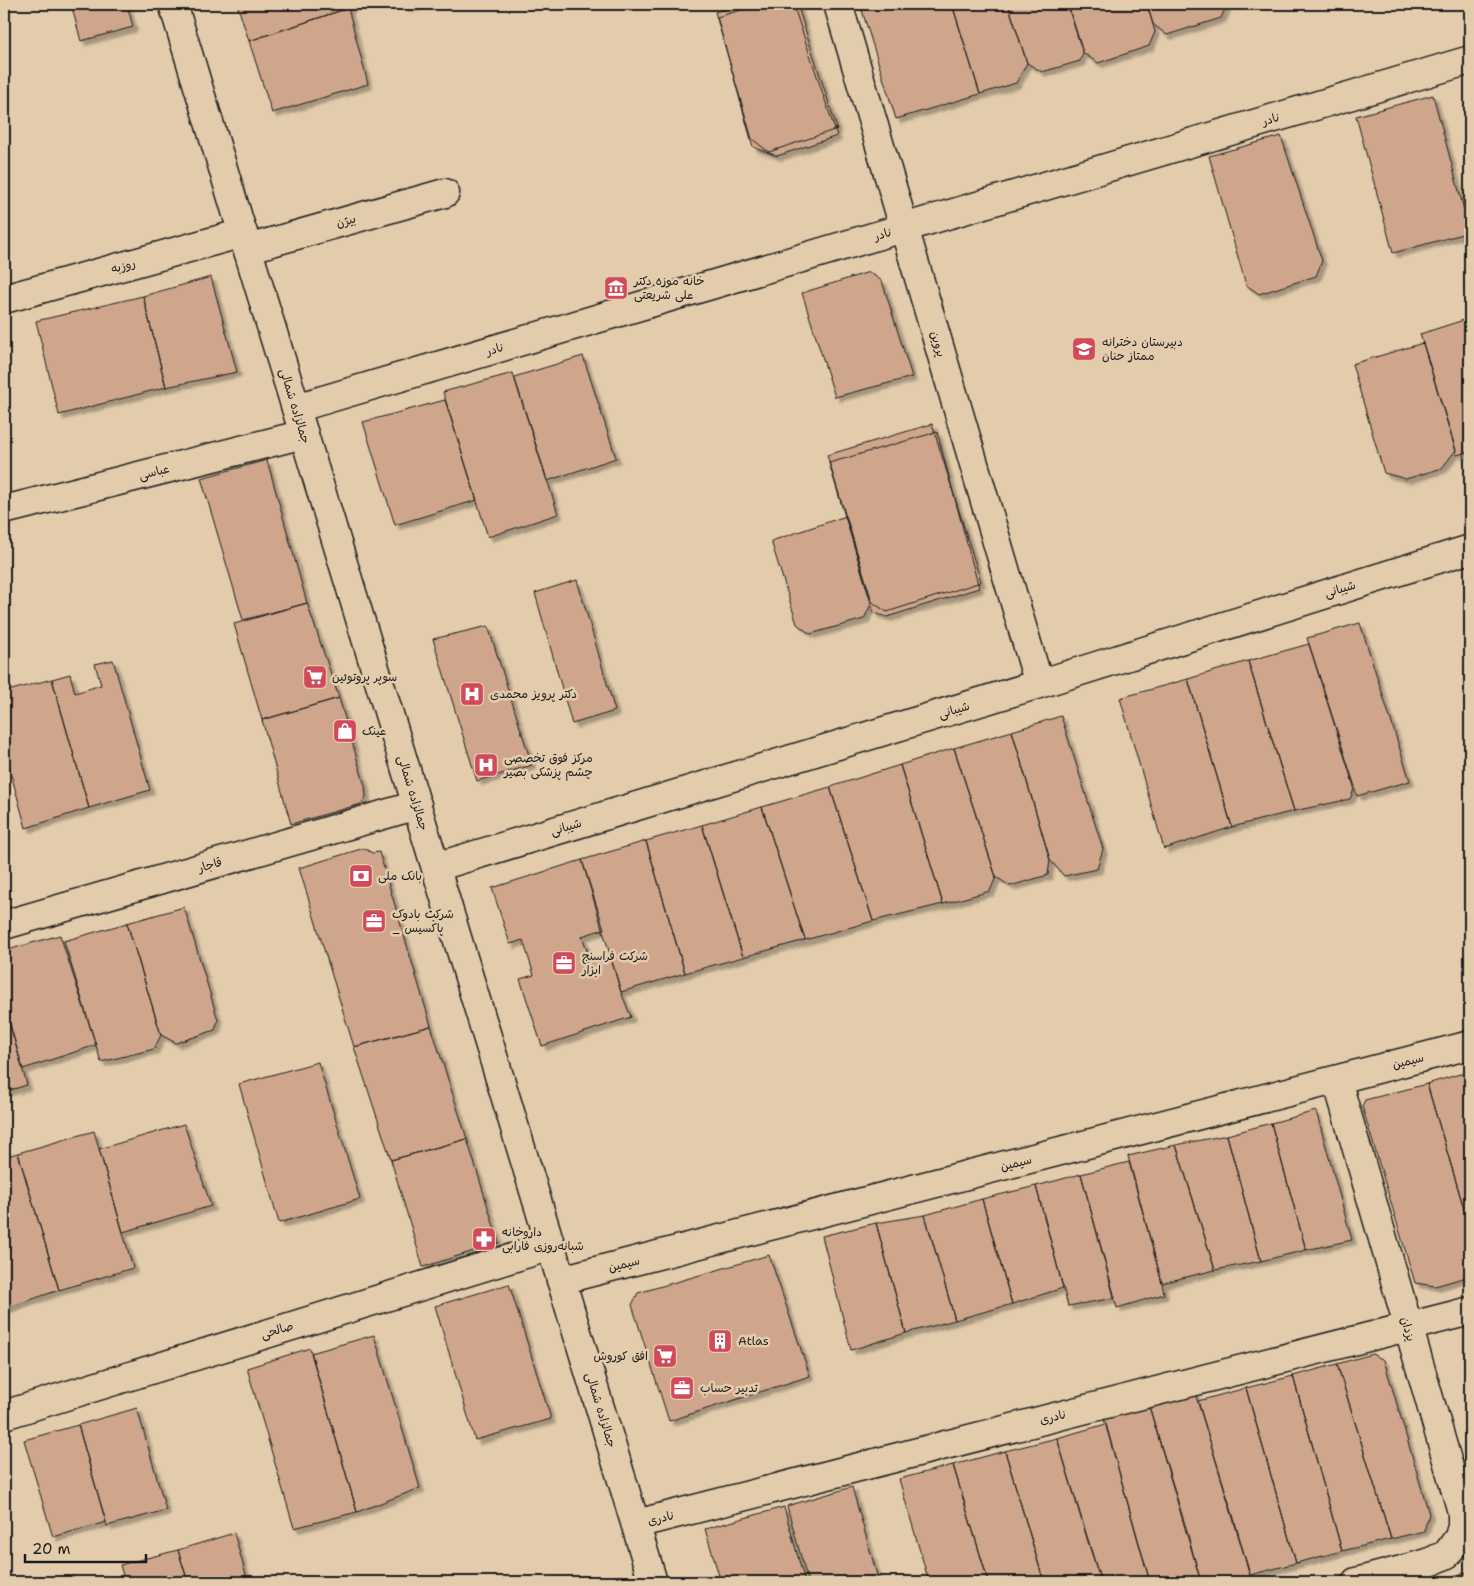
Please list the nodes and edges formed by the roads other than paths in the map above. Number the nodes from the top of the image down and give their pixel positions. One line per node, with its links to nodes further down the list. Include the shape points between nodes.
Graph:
1 (838, 4): 5 (street, پروین)
2 (176, 7): 6 (street, جمالزاده شمالی)
3 (1470, 60): 5 (street, نادر)
4 (445, 193): 6 (street, بیژن)
5 (904, 228): 8 (street, نادر); 12 (street, پروین)
6 (245, 241): 7 (street, روزبه); 8 (street, جمالزاده شمالی)
7 (4, 299)
8 (296, 408): 9 (street, جمالزاده شمالی)
9 (304, 434): 10 (street, عباسی); 13 (street, جمالزاده شمالی)
10 (4, 510)
11 (1470, 549): 12 (street, شیبانی)
12 (1039, 684): 14 (street, شیبانی)
13 (417, 805): 14 (street, جمالزاده شمالی); 15 (street, قاجار)
14 (436, 867): 18 (street, جمالزاده شمالی)
15 (4, 924)
16 (1470, 1045): 17 (street, سیمین)
17 (1337, 1080): 19 (street, سیمین); 21 (street, یزدان)
18 (551, 1246): 19 (street, جمالزاده شمالی); 22 (street, صالحی)
19 (562, 1280): 23 (street, جمالزاده شمالی)
20 (1470, 1310): 21 (street, نادری)
21 (1408, 1326): 23 (street, نادری); 25 (street, یزدان, via 1462,1512 1462,1526 1459,1537 1447,1554 1428,1563)
22 (4, 1415)
23 (636, 1524): 24 (street, جمالزاده شمالی)
24 (653, 1582)
25 (1356, 1582)

